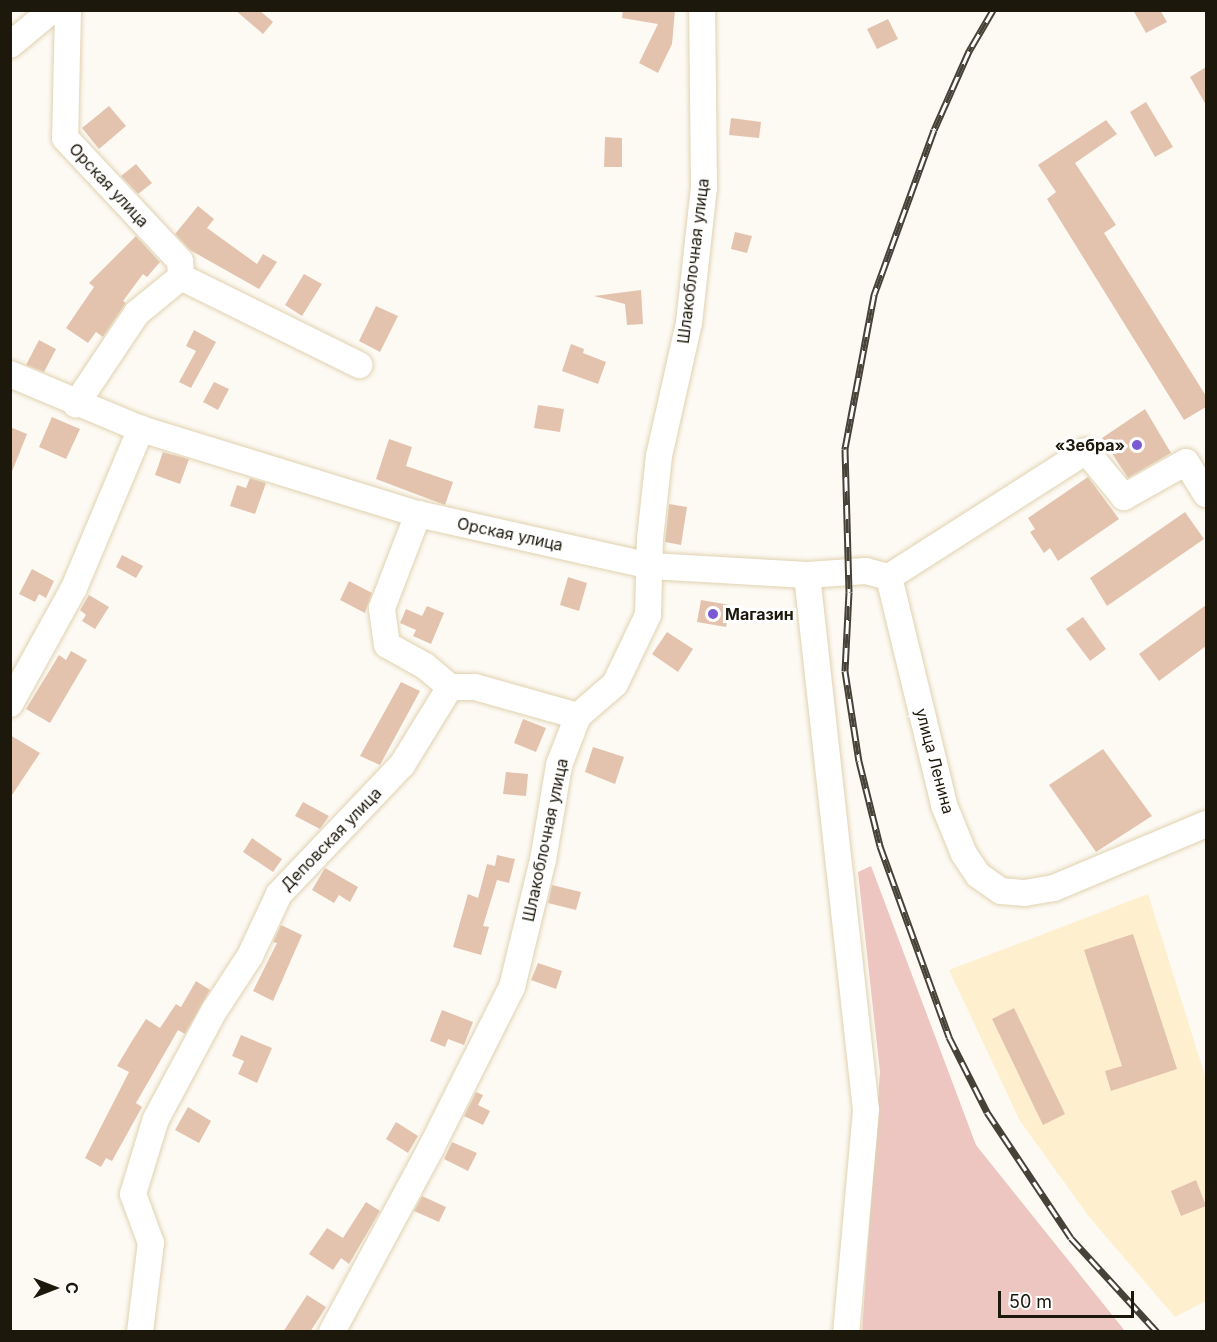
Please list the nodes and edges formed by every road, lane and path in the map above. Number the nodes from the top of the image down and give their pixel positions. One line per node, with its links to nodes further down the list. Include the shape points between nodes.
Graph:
1 (52, 10): 4 (street)
2 (68, 10): 5 (street, Орская улица, via 65,138 180,261)
3 (702, 10): 12 (street, Шлакоблочная улица, via 704,188 689,323 658,456)
4 (10, 45)
5 (181, 277): 6 (street); 8 (street, via 136,313)
6 (359, 365)
7 (10, 374): 8 (street, Орская улица)
8 (76, 404): 9 (street, Орская улица)
9 (141, 429): 11 (street, Орская улица); 16 (street, via 74,588)
10 (1206, 494): 14 (street, via 1186,462 1124,497 1086,451)
11 (418, 514): 12 (street, Орская улица); 15 (street, via 382,608 387,645 425,666)
12 (651, 566): 13 (street, Орская улица); 17 (street, Шлакоблочная улица, via 644,625 615,684)
13 (807, 575): 14 (street, Орская улица, via 866,571); 21 (street, via 866,1110)
14 (889, 577): 18 (street, улица Ленина, via 944,805 964,854 978,875 1001,891 1025,893 1054,888)
15 (450, 687): 17 (street, via 475,687); 19 (street, Деповская улица, via 402,765 279,894 250,956 214,1011 156,1119 133,1194 151,1243)
16 (10, 704)
17 (578, 716): 20 (street, Шлакоблочная улица, via 559,765 543,860 512,987)
18 (1206, 824)
19 (140, 1332)
20 (332, 1332)
21 (846, 1332)

